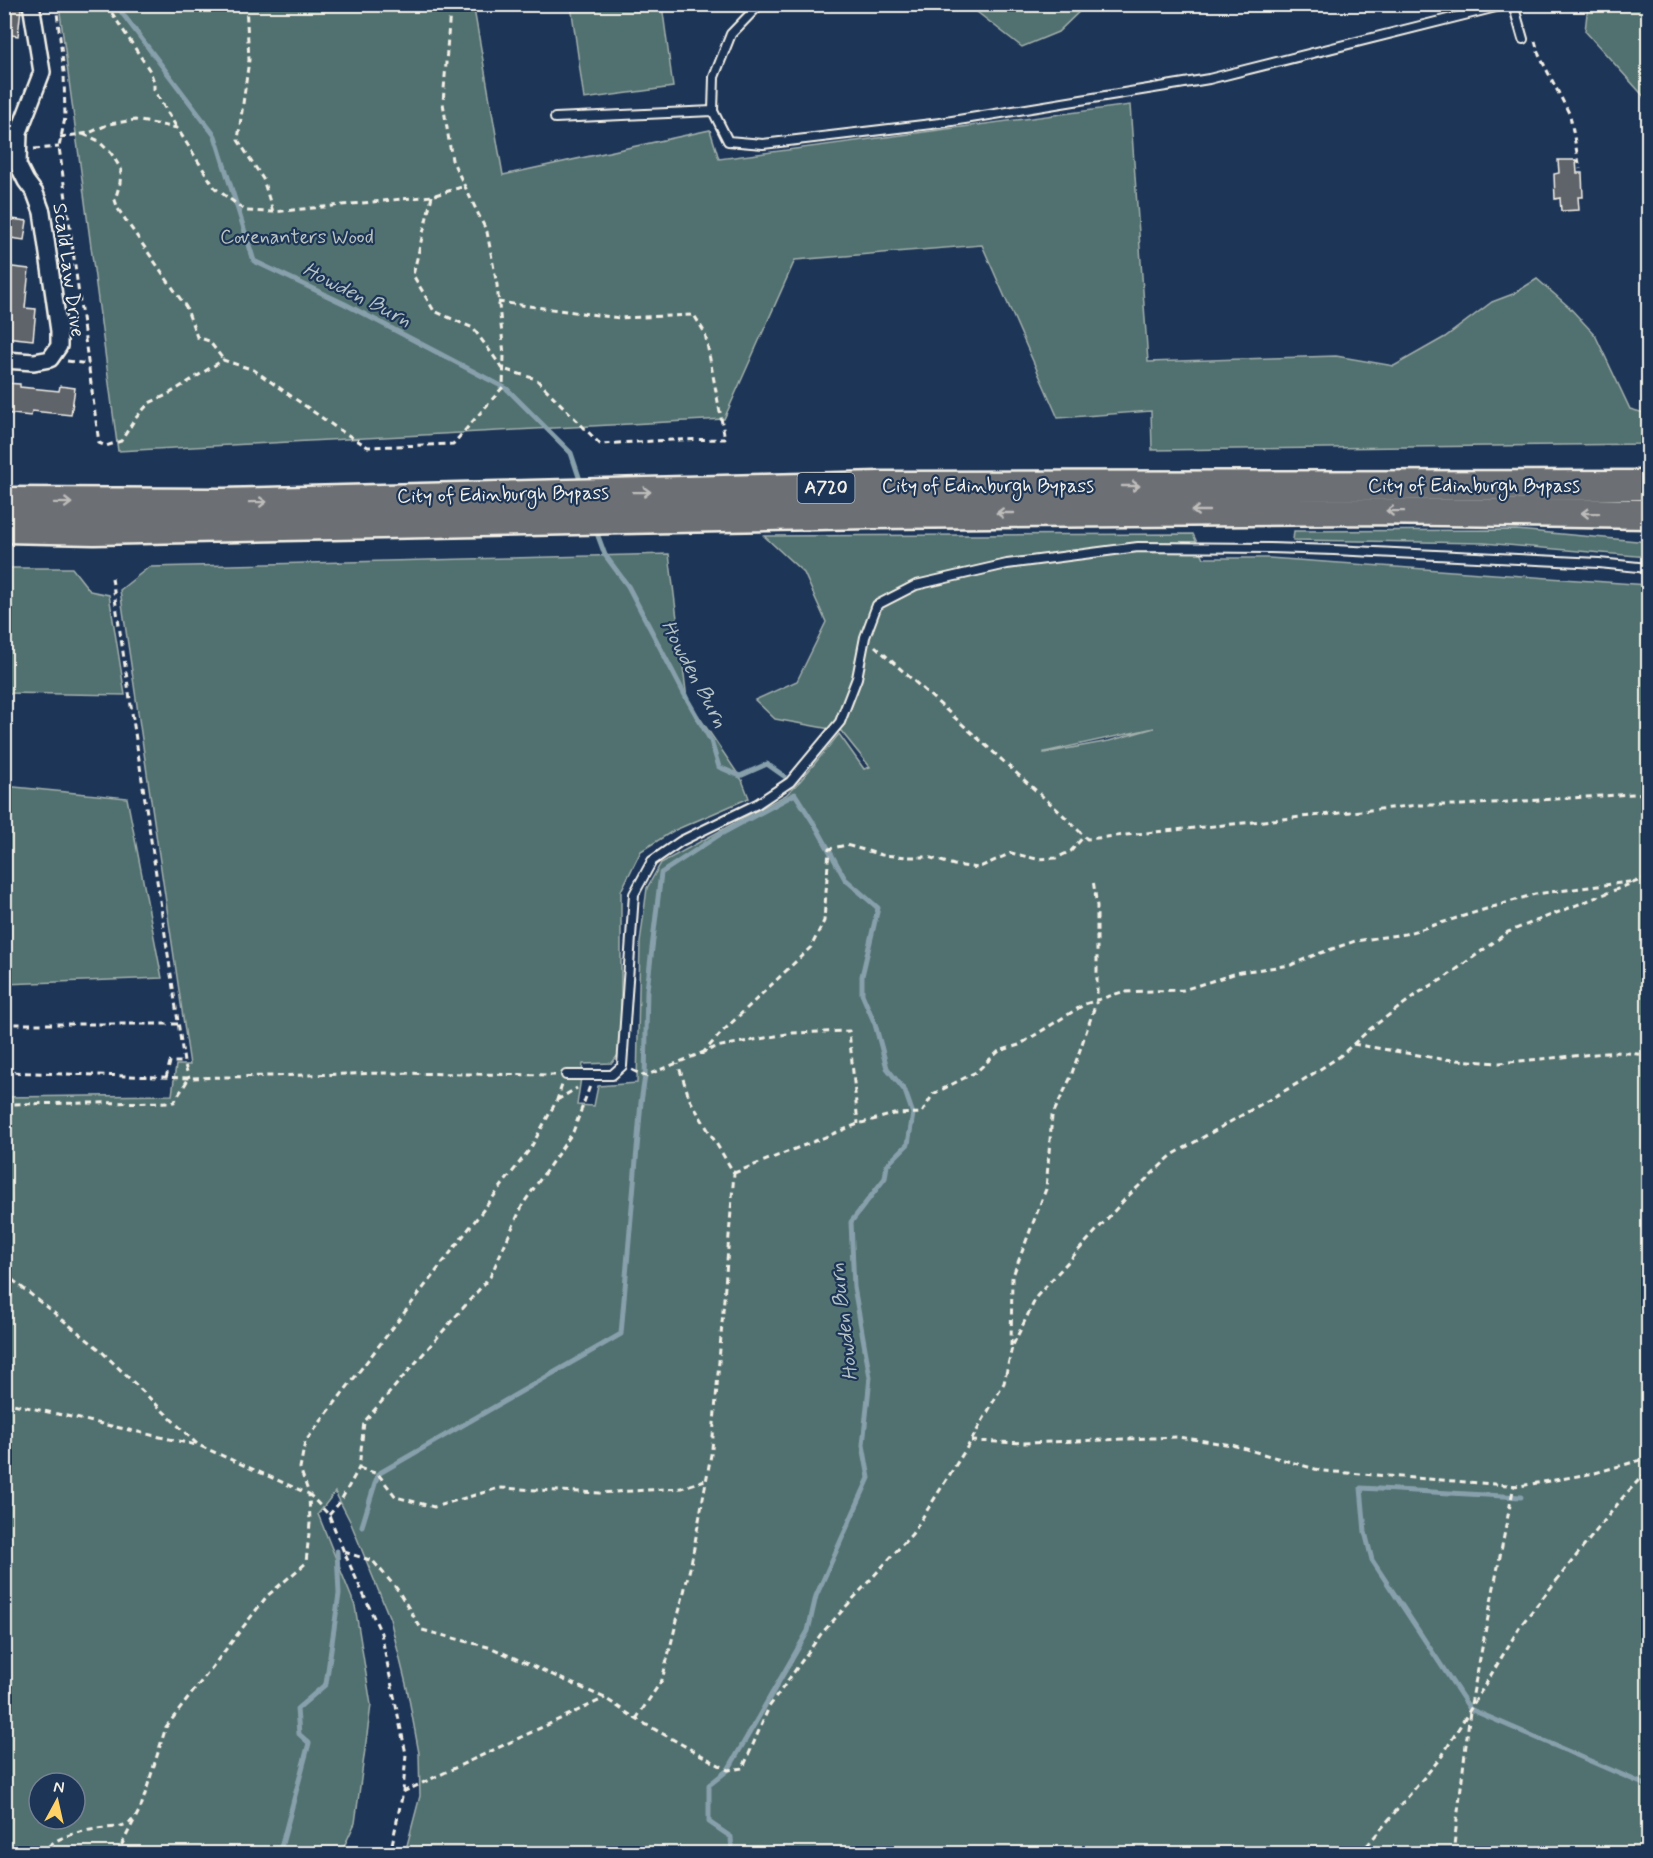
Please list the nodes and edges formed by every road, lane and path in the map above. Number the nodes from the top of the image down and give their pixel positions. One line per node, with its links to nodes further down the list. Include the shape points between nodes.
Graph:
1 (31, 4): 18 (street, via 42,72 19,132)
2 (56, 4): 16 (path, via 64,72 65,118)
3 (106, 4): 14 (path, via 150,71 154,90)
4 (246, 4): 22 (path, via 249,60 238,140 263,179)
5 (444, 4): 10 (path)
6 (462, 4): 10 (path)
7 (760, 4): 12 (lane, via 731,34 714,77)
8 (1508, 4): 12 (lane, via 1209,79 940,123 764,144 728,141)
9 (1513, 4): 11 (lane)
10 (450, 10): 20 (path, via 443,103 452,160)
11 (1523, 39): 19 (path, via 1533,35 1539,55 1570,114)
12 (713, 111): 13 (lane)
13 (555, 118)
14 (177, 128): 15 (path, via 135,120); 22 (path, via 215,188 246,211)
15 (81, 134): 16 (path); 25 (path, via 97,140 111,153 121,169 115,200 118,208 186,307 197,337 209,341)
16 (60, 137): 17 (path)
17 (59, 147): 18 (path); 25 (path, via 99,443 106,446 121,441 149,403)
18 (13, 161): 24 (street, Scald Law Drive, via 35,193 42,212 59,346 50,358 34,362)
19 (1580, 170)
20 (465, 186): 21 (path); 23 (path, via 487,232)
21 (432, 196): 22 (path); 26 (path, via 413,274 434,311 473,328)
22 (273, 212)
23 (498, 302): 26 (path); 26 (path, via 620,318 694,315 705,333 724,439 600,444 536,379)
24 (4, 360)
25 (223, 360): 26 (path, via 254,370 368,447 453,444 503,387)
26 (503, 369)
27 (1648, 485): 28 (highway, City of Edinburgh Bypass / A720, one-way to 27, via 225,502 880,486)
28 (4, 502)
29 (1648, 514): 30 (highway, City of Edinburgh Bypass / A720, one-way to 30, via 1382,510 916,513)
30 (4, 528)
31 (1648, 568): 33 (lane, via 1324,550 1138,547 1007,564 916,585 877,605)
32 (112, 578): 41 (path)
33 (865, 637): 35 (path); 47 (lane, via 840,722 790,782 652,861 634,894)
34 (1648, 793): 35 (path, via 1419,805 1087,839)
35 (1084, 836): 43 (path, via 1071,851 1056,858 1037,859 1011,853 978,868 928,857 882,855 846,845 829,849 824,921 811,947)
36 (1648, 877): 38 (path)
37 (1093, 880): 39 (path, via 1097,906)
38 (1642, 880): 39 (path, via 1534,894 1405,934 1355,941 1291,965 1240,972 1183,990 1122,992); 42 (path, via 1508,932)
39 (1096, 1000): 54 (path, via 1019,1045 999,1051 976,1072 933,1094 922,1113 894,1114); 57 (path, via 1070,1079 1052,1116 1046,1189 1012,1278)
40 (4, 1024): 41 (path)
41 (178, 1024): 45 (path)
42 (1353, 1044): 44 (path, via 1441,1059 1499,1063 1616,1052); 57 (path, via 1300,1082 1172,1155 1126,1198 1037,1296)
43 (702, 1054): 46 (path); 54 (path, via 716,1047 792,1033 849,1031)
44 (1648, 1055)
45 (183, 1062): 50 (path, via 170,1062); 51 (path)
46 (678, 1064): 47 (path, via 645,1076); 55 (path, via 690,1100)
47 (622, 1066): 49 (lane, via 612,1075)
48 (4, 1072): 50 (path)
49 (566, 1075): 51 (path, via 387,1073); 52 (path)
50 (166, 1078): 51 (path)
51 (189, 1078): 53 (path, via 174,1102)
52 (557, 1100): 62 (path, via 580,1086 590,1085 573,1132 523,1204 490,1277 364,1422); 66 (path, via 530,1149 305,1442 300,1468)
53 (4, 1104)
54 (858, 1124): 55 (path)
55 (734, 1173): 64 (path)
56 (4, 1273): 60 (path, via 99,1349)
57 (1011, 1354): 59 (path, via 1004,1383)
58 (4, 1402): 60 (path)
59 (971, 1441): 65 (path, via 1025,1443 1178,1437 1232,1445 1322,1471); 71 (path, via 912,1534 821,1634 769,1707 744,1768 728,1770)
60 (198, 1445): 66 (path)
61 (1648, 1458): 65 (path, via 1595,1473)
62 (359, 1468): 64 (path, via 378,1474 396,1497 434,1507 499,1488 599,1493 681,1488); 67 (path)
63 (1648, 1470): 70 (path, via 1521,1624)
64 (707, 1480): 71 (path, via 662,1680)
65 (1514, 1485): 70 (path)
66 (309, 1494): 67 (path); 73 (path, via 306,1563 267,1596 166,1726)
67 (329, 1515): 68 (path)
68 (344, 1552): 69 (path, via 373,1561 397,1589 422,1630 492,1648); 72 (path, via 381,1633 406,1754)
69 (605, 1698): 71 (path); 72 (path)
70 (1470, 1709): 77 (path, via 1442,1756); 78 (path)
71 (636, 1719)
72 (403, 1792): 76 (path)
73 (136, 1817): 74 (path, via 127,1825 64,1837); 75 (path)
74 (42, 1854)
75 (117, 1854)
76 (390, 1854)
77 (1360, 1854)
78 (1453, 1854)

